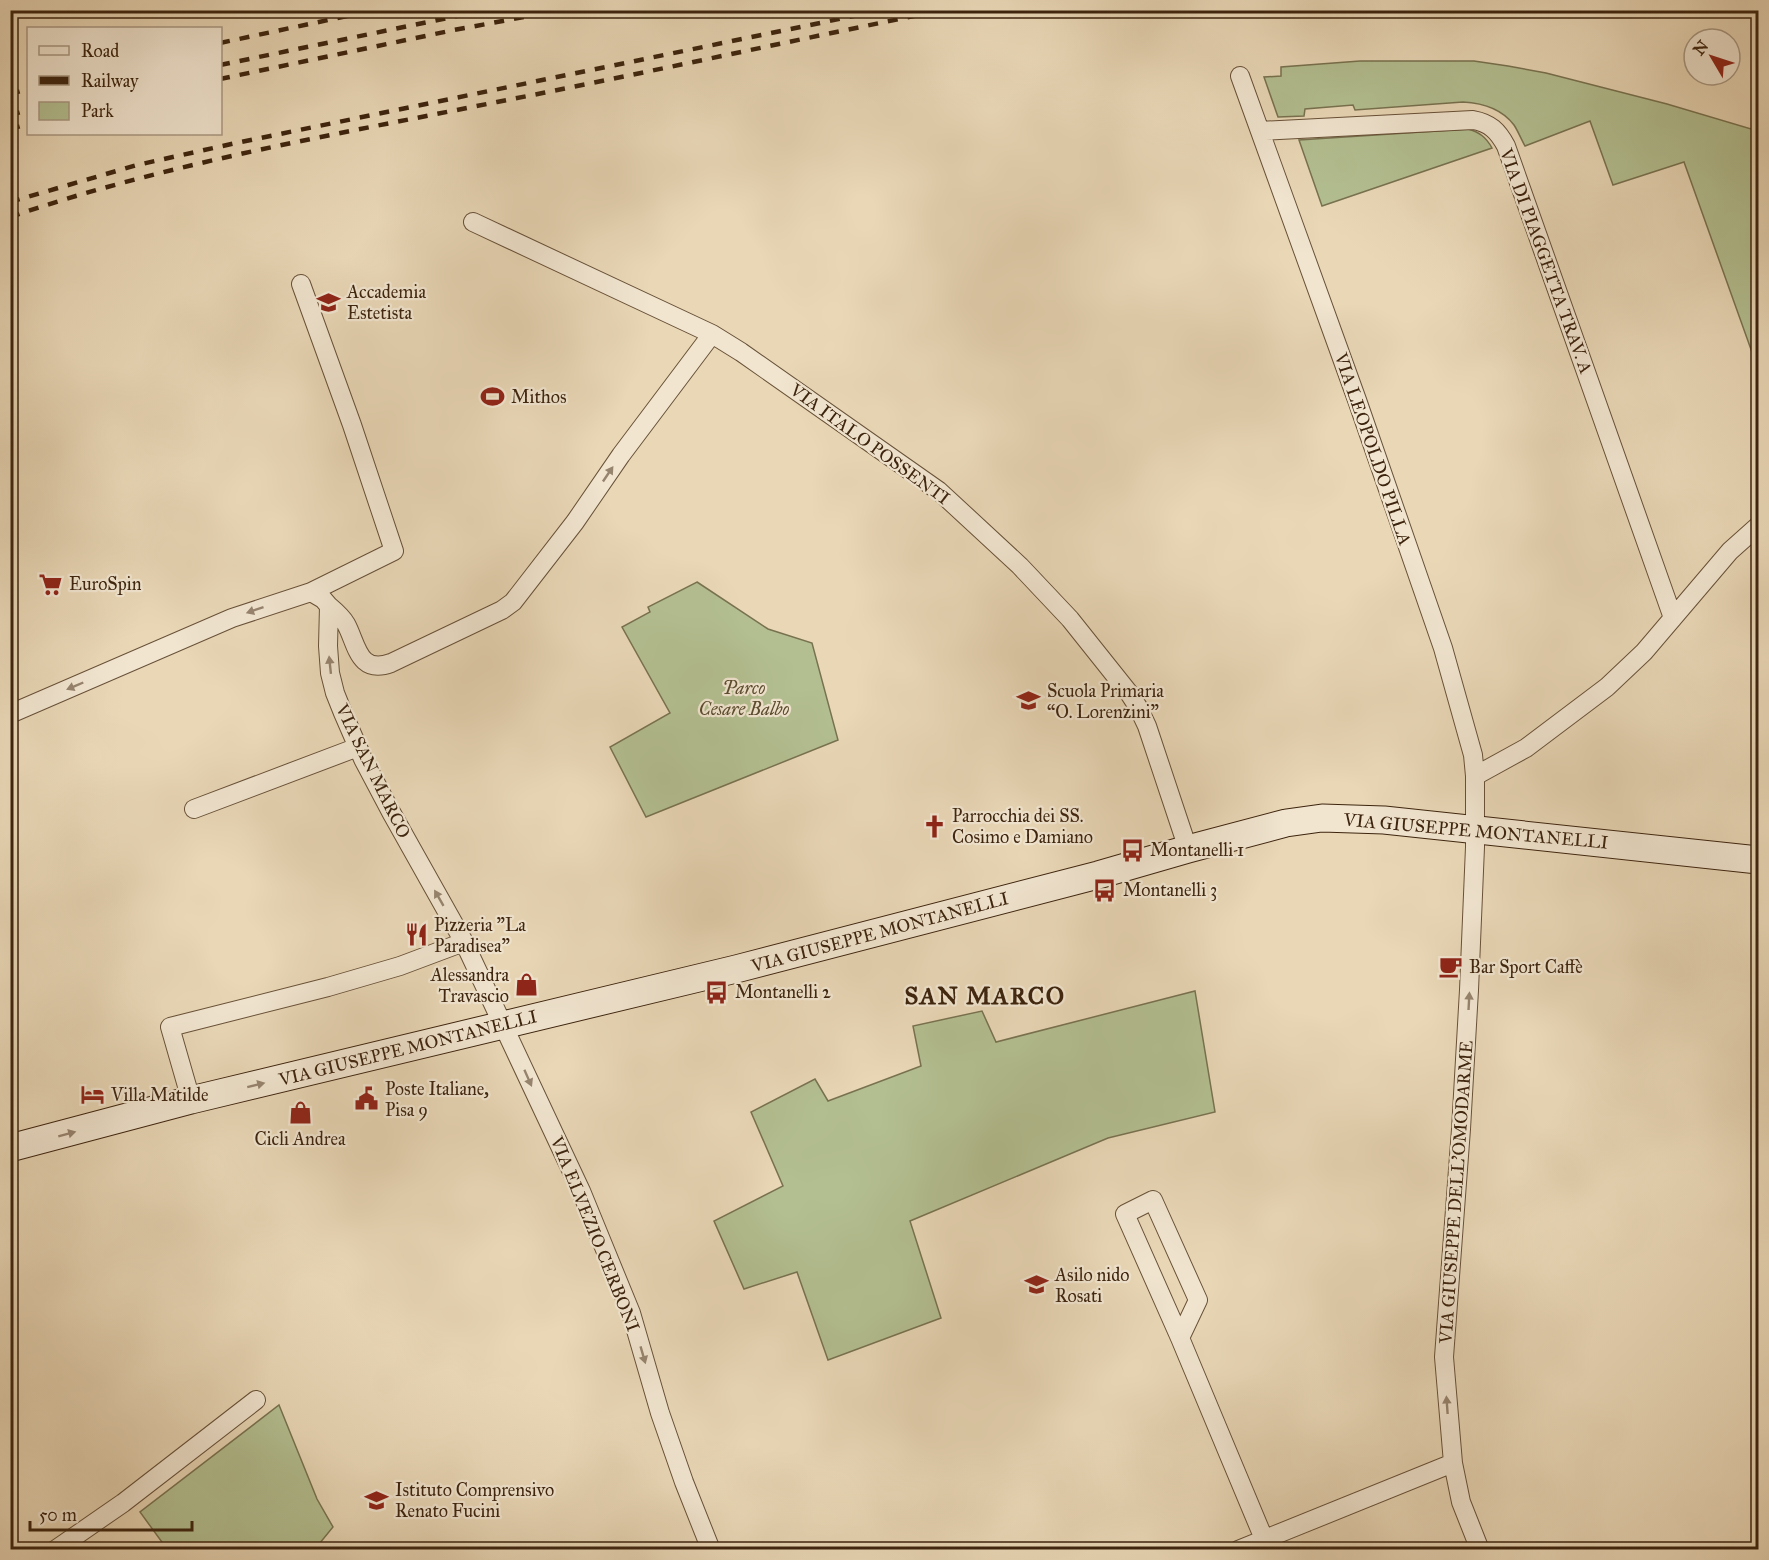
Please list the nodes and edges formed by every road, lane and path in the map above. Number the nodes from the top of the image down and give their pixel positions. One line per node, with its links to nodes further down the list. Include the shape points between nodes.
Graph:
1 (1240, 76): 2 (street, VIA LEOPOLDO PILLA)
2 (1260, 131): 9 (street, VIA DI PIAGGETTA TRAV. A, via 1473,120 1490,125 1500,135); 12 (street, VIA LEOPOLDO PILLA, via 1443,648 1470,741)
3 (473, 222): 5 (street, VIA ITALO POSSENTI)
4 (301, 284): 7 (street, via 394,551)
5 (712, 334): 8 (street, one-way to 5, via 346,623 359,655 372,665 386,665 502,610 513,602 575,522); 15 (street, VIA ITALO POSSENTI, via 939,491 1070,619 1138,707)
6 (1758, 526): 9 (street, via 1730,551)
7 (311, 592): 8 (street); 10 (street, one-way to 10, via 232,618)
8 (329, 606): 11 (street, VIA SAN MARCO, one-way to 8, via 330,673)
9 (1673, 618): 12 (street, via 1607,687 1526,748)
10 (10, 714)
11 (358, 747): 13 (street); 17 (street, VIA SAN MARCO, one-way to 11)
12 (1475, 776): 14 (street, VIA LEOPOLDO PILLA)
13 (194, 809)
14 (1475, 829): 15 (street, VIA GIUSEPPE MONTANELLI, via 1322,818 1286,823); 16 (street, VIA GIUSEPPE MONTANELLI); 23 (street, VIA GIUSEPPE DELL'OMODARME, one-way to 14, via 1444,1357 1470,990)
15 (1188, 849): 18 (street, VIA GIUSEPPE MONTANELLI, via 745,966)
16 (1758, 860)
17 (465, 942): 18 (street, VIA SAN MARCO); 19 (street, via 328,987 170,1027)
18 (504, 1024): 19 (street, VIA GIUSEPPE MONTANELLI, one-way to 18); 26 (street, VIA ELVEZIO CERBONI, one-way to 26, via 581,1191 626,1303 660,1413)
19 (191, 1100): 20 (street, VIA GIUSEPPE MONTANELLI, one-way to 19)
20 (10, 1148)
21 (1180, 1338): 21 (street, via 1125,1214 1153,1200 1198,1300); 24 (street)
22 (256, 1400): 25 (street, via 123,1503)
23 (1453, 1463): 24 (street); 28 (street, VIA GIUSEPPE DELL'OMODARME, via 1461,1502)
24 (1264, 1539): 27 (street)
25 (55, 1550)
26 (711, 1550)
27 (1238, 1550)
28 (1480, 1550)

